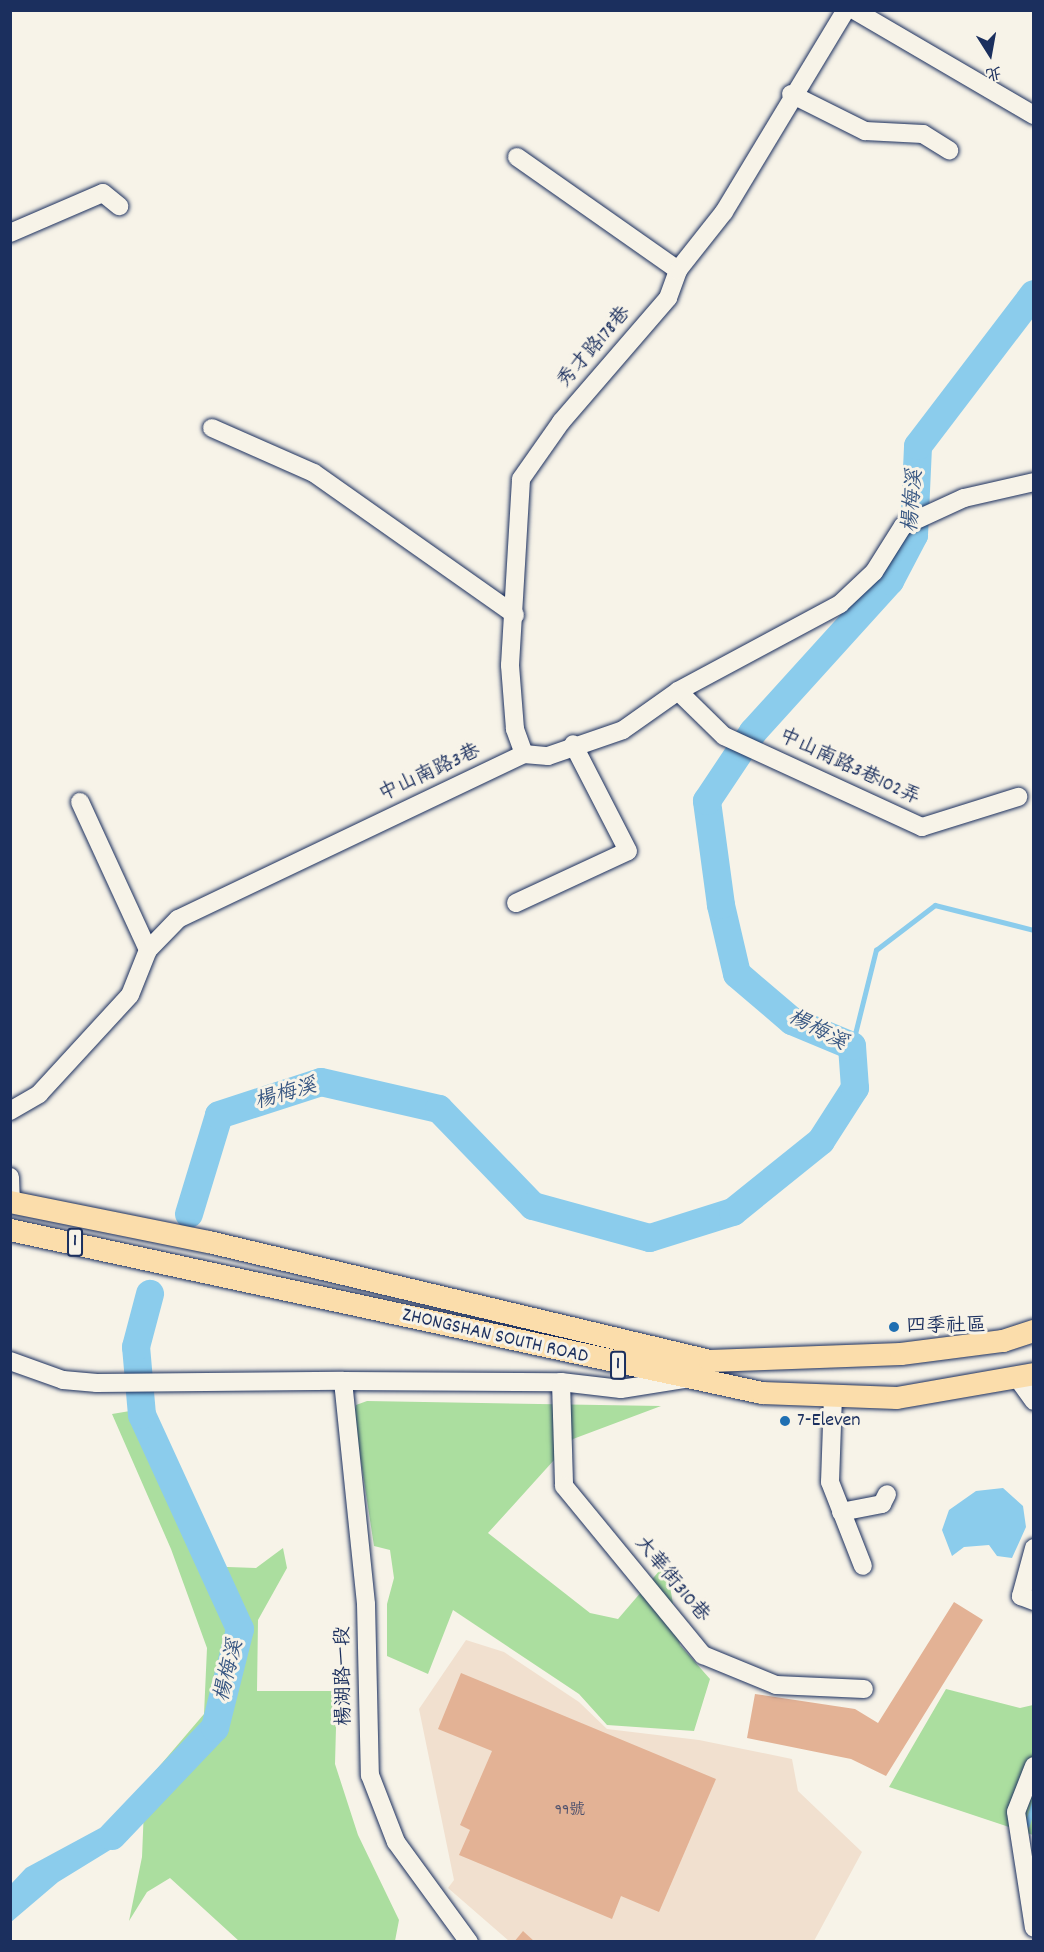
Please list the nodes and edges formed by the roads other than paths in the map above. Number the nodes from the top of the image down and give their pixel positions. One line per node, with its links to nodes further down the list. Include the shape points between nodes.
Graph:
1 (846, 10): 3 (street, 秀才路178巷)
2 (854, 10): 4 (street)
3 (791, 94): 5 (street, via 865,131 923,134); 9 (street, 秀才路178巷, via 724,212)
4 (1034, 116)
5 (949, 150)
6 (517, 157): 9 (street)
7 (119, 206): 8 (street, via 103,193)
8 (11, 234)
9 (678, 270): 12 (street, 秀才路178巷, via 668,298 561,422 521,479)
10 (212, 428): 12 (street, via 314,473)
11 (1034, 482): 13 (street, 中山南路3巷, via 934,512 903,526 874,572 840,604)
12 (515, 615): 15 (street, 秀才路178巷, via 510,665 515,729)
13 (678, 691): 14 (street, 中山南路3巷, via 623,730); 16 (street, 中山南路3巷102弄, via 724,736 922,826)
14 (573, 744): 15 (street, 中山南路3巷, via 548,756); 18 (street, via 628,851)
15 (524, 754): 19 (street, 中山南路3巷, via 178,919)
16 (1018, 798)
17 (80, 802): 19 (street)
18 (516, 903)
19 (148, 950): 20 (street, 中山南路3巷, via 130,995 39,1094)
20 (10, 1111)
21 (10, 1177): 22 (street)
22 (11, 1202): 26 (main road, ZHONGSHAN SOUTH ROAD / 1, via 209,1242)
23 (10, 1230): 28 (main road, ZHONGSHAN SOUTH ROAD / 1)
24 (1034, 1331): 26 (main road, ZHONGSHAN SOUTH ROAD / 1, via 1004,1341 901,1354)
25 (10, 1361): 29 (street, via 63,1380 97,1383 198,1379)
26 (710, 1361): 28 (street)
27 (1026, 1377): 31 (main road, ZHONGSHAN SOUTH ROAD / 1, via 897,1398); 32 (street)
28 (684, 1380): 30 (street, via 621,1389); 31 (main road, ZHONGSHAN SOUTH ROAD / 1, via 762,1393)
29 (343, 1381): 30 (street); 41 (street, 楊湖路一段, via 366,1604 370,1775 396,1842)
30 (561, 1382): 38 (street, 大華街310巷, via 564,1486 703,1655 777,1685)
31 (833, 1396): 34 (street, via 830,1482)
32 (1034, 1401)
33 (887, 1494): 34 (street, via 882,1504)
34 (841, 1512): 36 (street)
35 (1034, 1548): 37 (street, via 1021,1596)
36 (863, 1566)
37 (1034, 1601)
38 (864, 1689)
39 (1034, 1766): 40 (street, via 1016,1812)
40 (1034, 1928)
41 (469, 1941)

